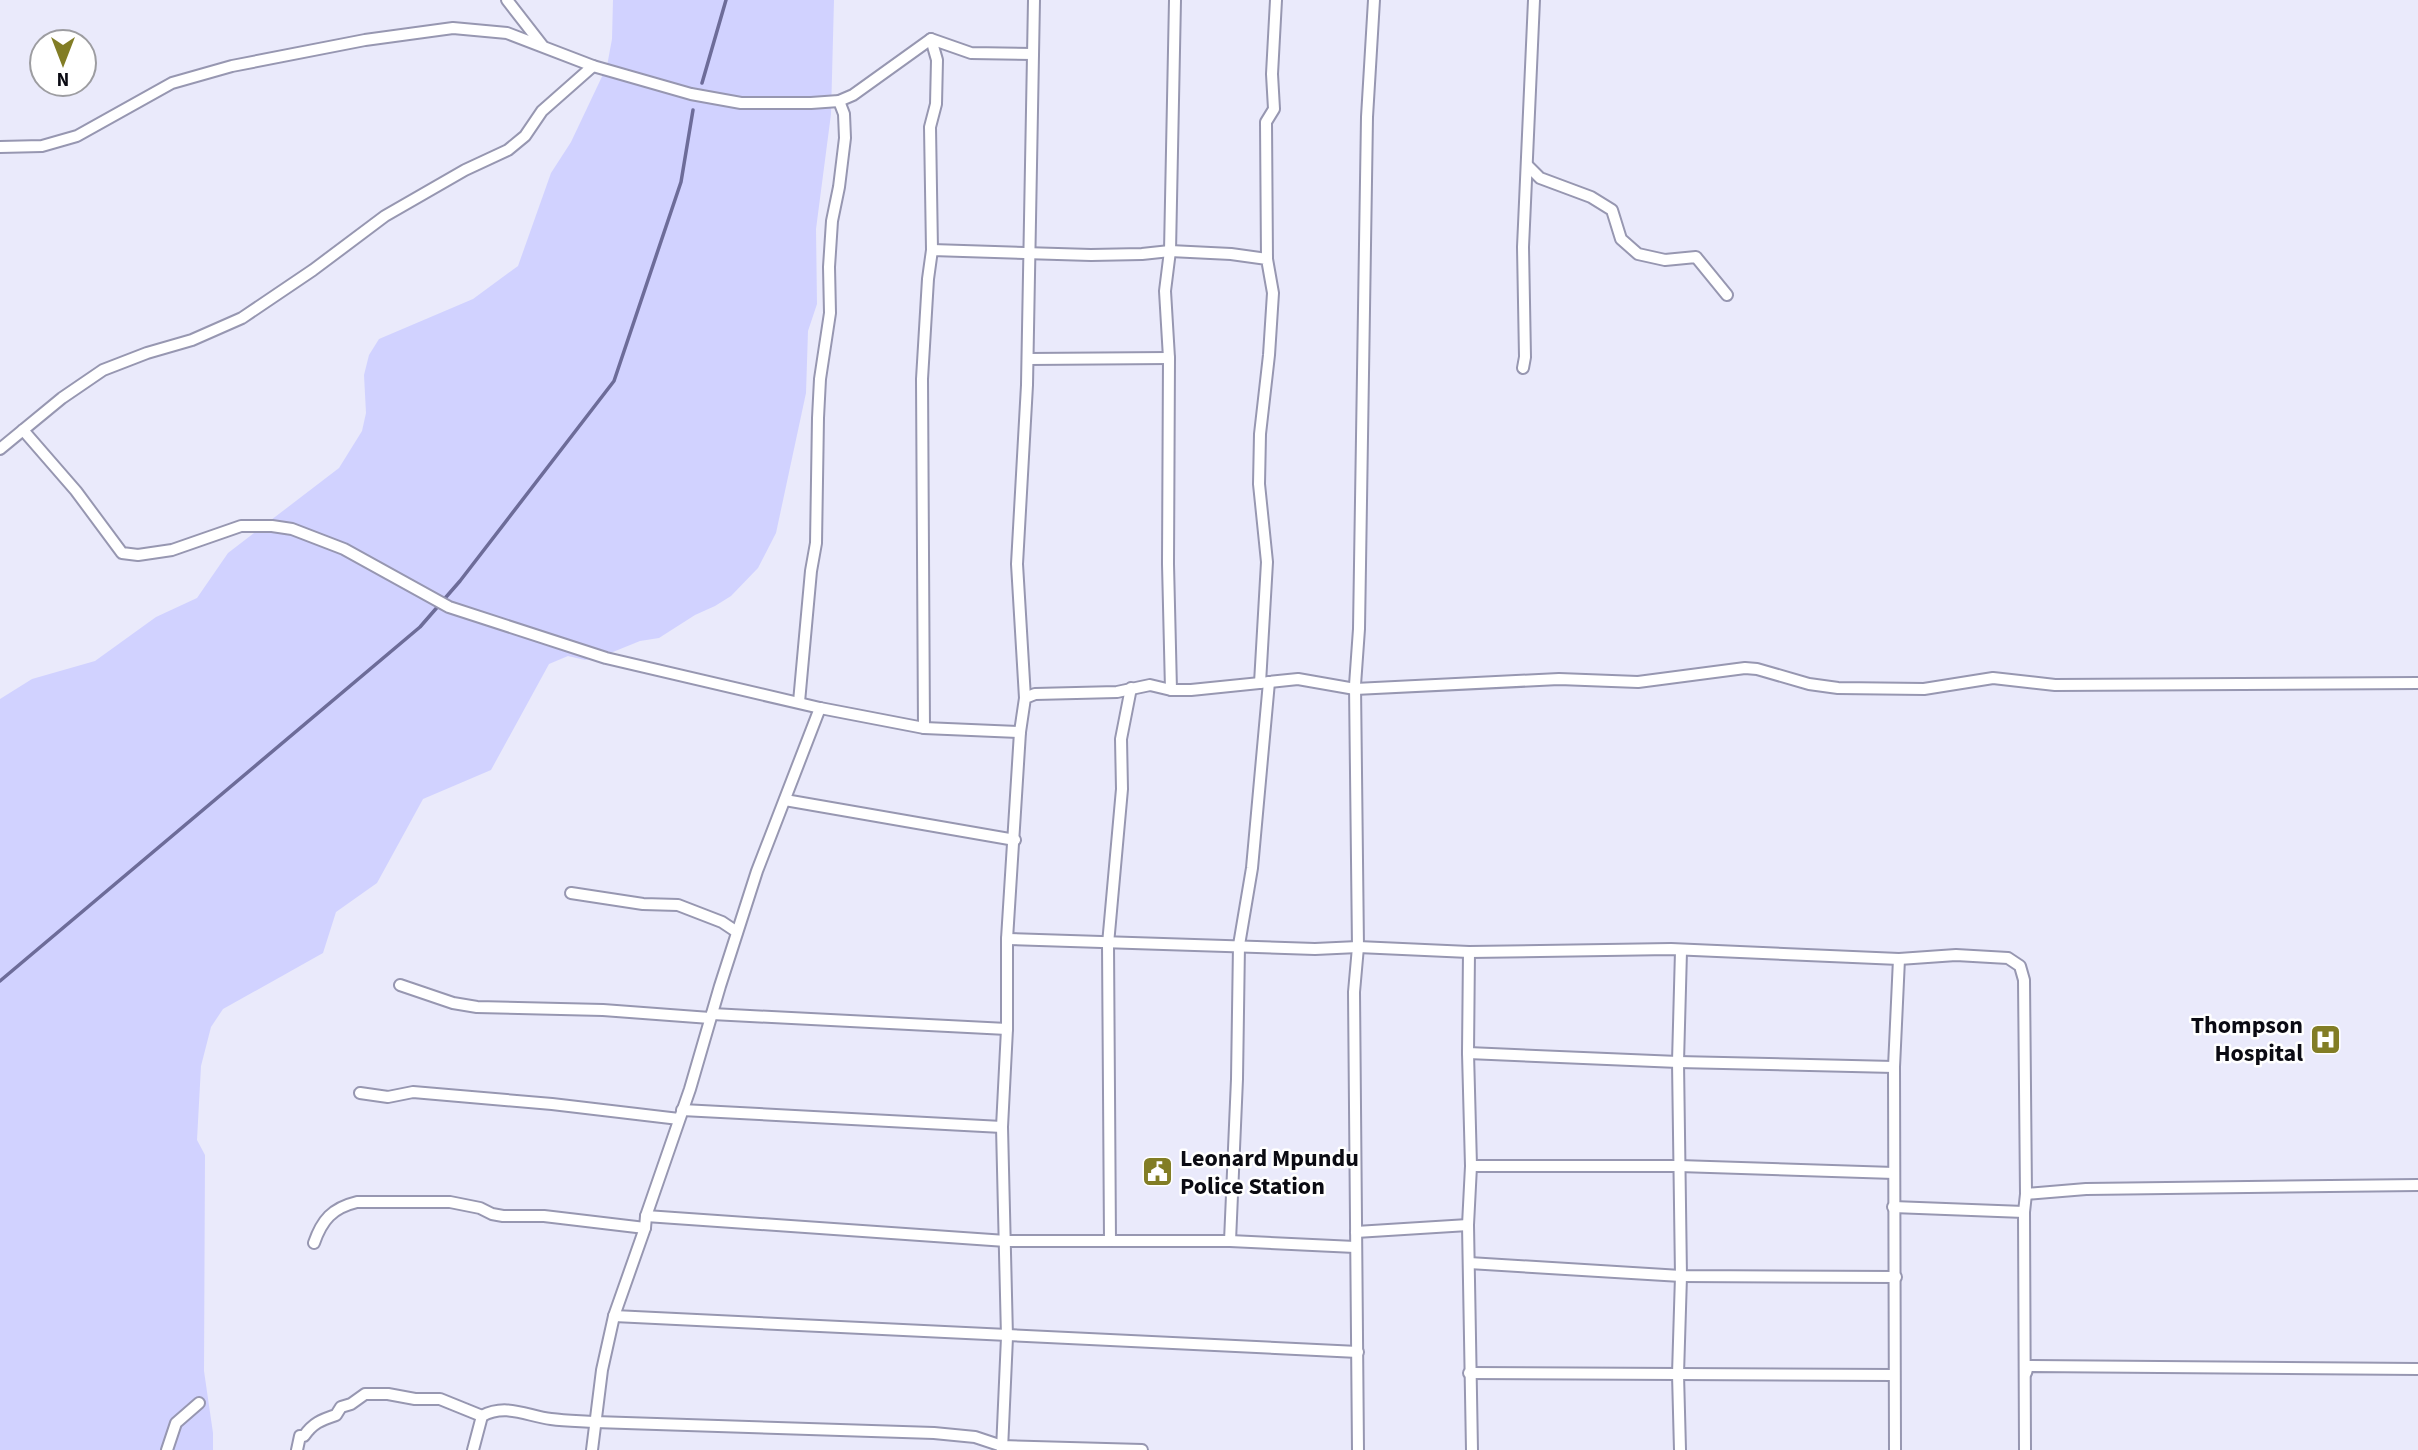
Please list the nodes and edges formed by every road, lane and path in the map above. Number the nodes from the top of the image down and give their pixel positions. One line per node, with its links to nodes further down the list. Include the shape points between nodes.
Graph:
1 (507, 0): 8 (street)
2 (1034, 0): 9 (street)
3 (1175, 0): 15 (street)
4 (1276, 0): 17 (street, via 1274,109 1266,122)
5 (1374, 0): 27 (street, via 1367,117)
6 (1534, 0): 13 (street)
7 (931, 39): 9 (street, via 971,53); 11 (street); 14 (street, via 937,60 936,104 930,127)
8 (543, 48): 10 (street); 12 (street, via 507,33 453,28 365,40 232,66 172,83 77,136 41,146)
9 (1033, 54): 16 (street)
10 (593, 66): 11 (street, via 741,103); 22 (street, via 542,111 525,136 508,150 385,216 242,318 103,370)
11 (839, 101): 30 (street, via 845,138 832,221 830,313 818,418 816,543)
12 (0, 147)
13 (1528, 166): 18 (street, via 1540,178 1612,210 1621,239 1638,254 1665,260 1696,257); 21 (street)
14 (932, 250): 16 (street); 32 (street, via 922,379)
15 (1170, 251): 16 (street); 17 (street); 19 (street, via 1165,291)
16 (1029, 254): 20 (street)
17 (1267, 259): 24 (street, via 1273,293 1259,484 1267,562)
18 (1727, 295)
19 (1169, 358): 20 (street); 28 (street)
20 (1028, 359): 29 (street, via 1017,564)
21 (1523, 368)
22 (23, 430): 23 (street); 30 (street, via 122,553 157,553 241,526 292,529 344,549 449,607 606,658)
23 (0, 449)
24 (1265, 683): 27 (street, via 1298,680); 28 (street); 40 (street, via 1252,867)
25 (2418, 683): 27 (street, via 2055,685 1993,678 1924,689 1838,688 1745,668 1638,682 1559,679)
26 (1131, 688): 28 (street, via 1150,685); 29 (street); 39 (street, via 1121,739 1122,789)
27 (1355, 689): 41 (street)
28 (1171, 690)
29 (1025, 698): 33 (street)
30 (799, 702): 31 (street)
31 (820, 708): 32 (street); 34 (street)
32 (924, 728): 33 (street)
33 (1020, 732): 35 (street)
34 (785, 800): 35 (street); 37 (street)
35 (1015, 841): 38 (street)
36 (572, 892): 37 (street, via 678,905)
37 (737, 932): 46 (street)
38 (1007, 939): 39 (street); 47 (street)
39 (1108, 944): 40 (street); 64 (street)
40 (1239, 945): 41 (street); 66 (street)
41 (1358, 947): 43 (street); 63 (street, via 1354,992)
42 (1681, 951): 43 (street); 44 (street); 49 (street)
43 (1469, 952): 48 (street)
44 (1899, 959): 50 (street); 58 (street, via 2008,958 2020,966 2024,980)
45 (400, 985): 46 (street, via 477,1007)
46 (711, 1016): 47 (street); 52 (street)
47 (1007, 1029): 53 (street)
48 (1468, 1053): 49 (street); 54 (street)
49 (1678, 1062): 50 (street); 55 (street)
50 (1894, 1067): 56 (street)
51 (360, 1093): 52 (street)
52 (681, 1114): 53 (street); 61 (street)
53 (1002, 1127): 65 (street)
54 (1471, 1166): 55 (street); 62 (street)
55 (1679, 1166): 56 (street); 70 (street)
56 (1894, 1172): 59 (street)
57 (2418, 1185): 58 (street, via 2085,1189)
58 (2026, 1194): 60 (street)
59 (1893, 1207): 60 (street); 71 (street)
60 (2024, 1212): 79 (street)
61 (645, 1222): 65 (street); 67 (street, via 503,1216 450,1202 357,1202 326,1218); 72 (street)
62 (1468, 1225): 63 (street); 69 (street)
63 (1356, 1232): 68 (street)
64 (1110, 1240): 65 (street); 66 (street)
65 (1006, 1241): 73 (street)
66 (1230, 1241): 68 (street)
67 (314, 1244)
68 (1355, 1248): 74 (street)
69 (1469, 1263): 70 (street); 76 (street)
70 (1681, 1276): 71 (street); 77 (street)
71 (1896, 1277): 78 (street)
72 (614, 1316): 73 (street); 82 (street)
73 (1007, 1336): 74 (street); 83 (street)
74 (1358, 1352): 89 (street)
75 (2418, 1369): 79 (street, via 2028,1366)
76 (1469, 1373): 77 (street); 90 (street)
77 (1678, 1374): 78 (street); 91 (street)
78 (1894, 1375): 92 (street)
79 (2026, 1376): 93 (street)
80 (200, 1403): 84 (street, via 176,1423)
81 (482, 1416): 82 (street, via 512,1409 549,1419); 85 (street, via 440,1399 365,1394 311,1426 300,1436); 86 (street)
82 (595, 1422): 83 (street, via 934,1433 975,1437); 87 (street)
83 (1002, 1448): 88 (street)
84 (167, 1450)
85 (297, 1450)
86 (473, 1450)
87 (592, 1450)
88 (1142, 1450)
89 (1358, 1450)
90 (1472, 1450)
91 (1681, 1450)
92 (1895, 1450)
93 (2025, 1450)

